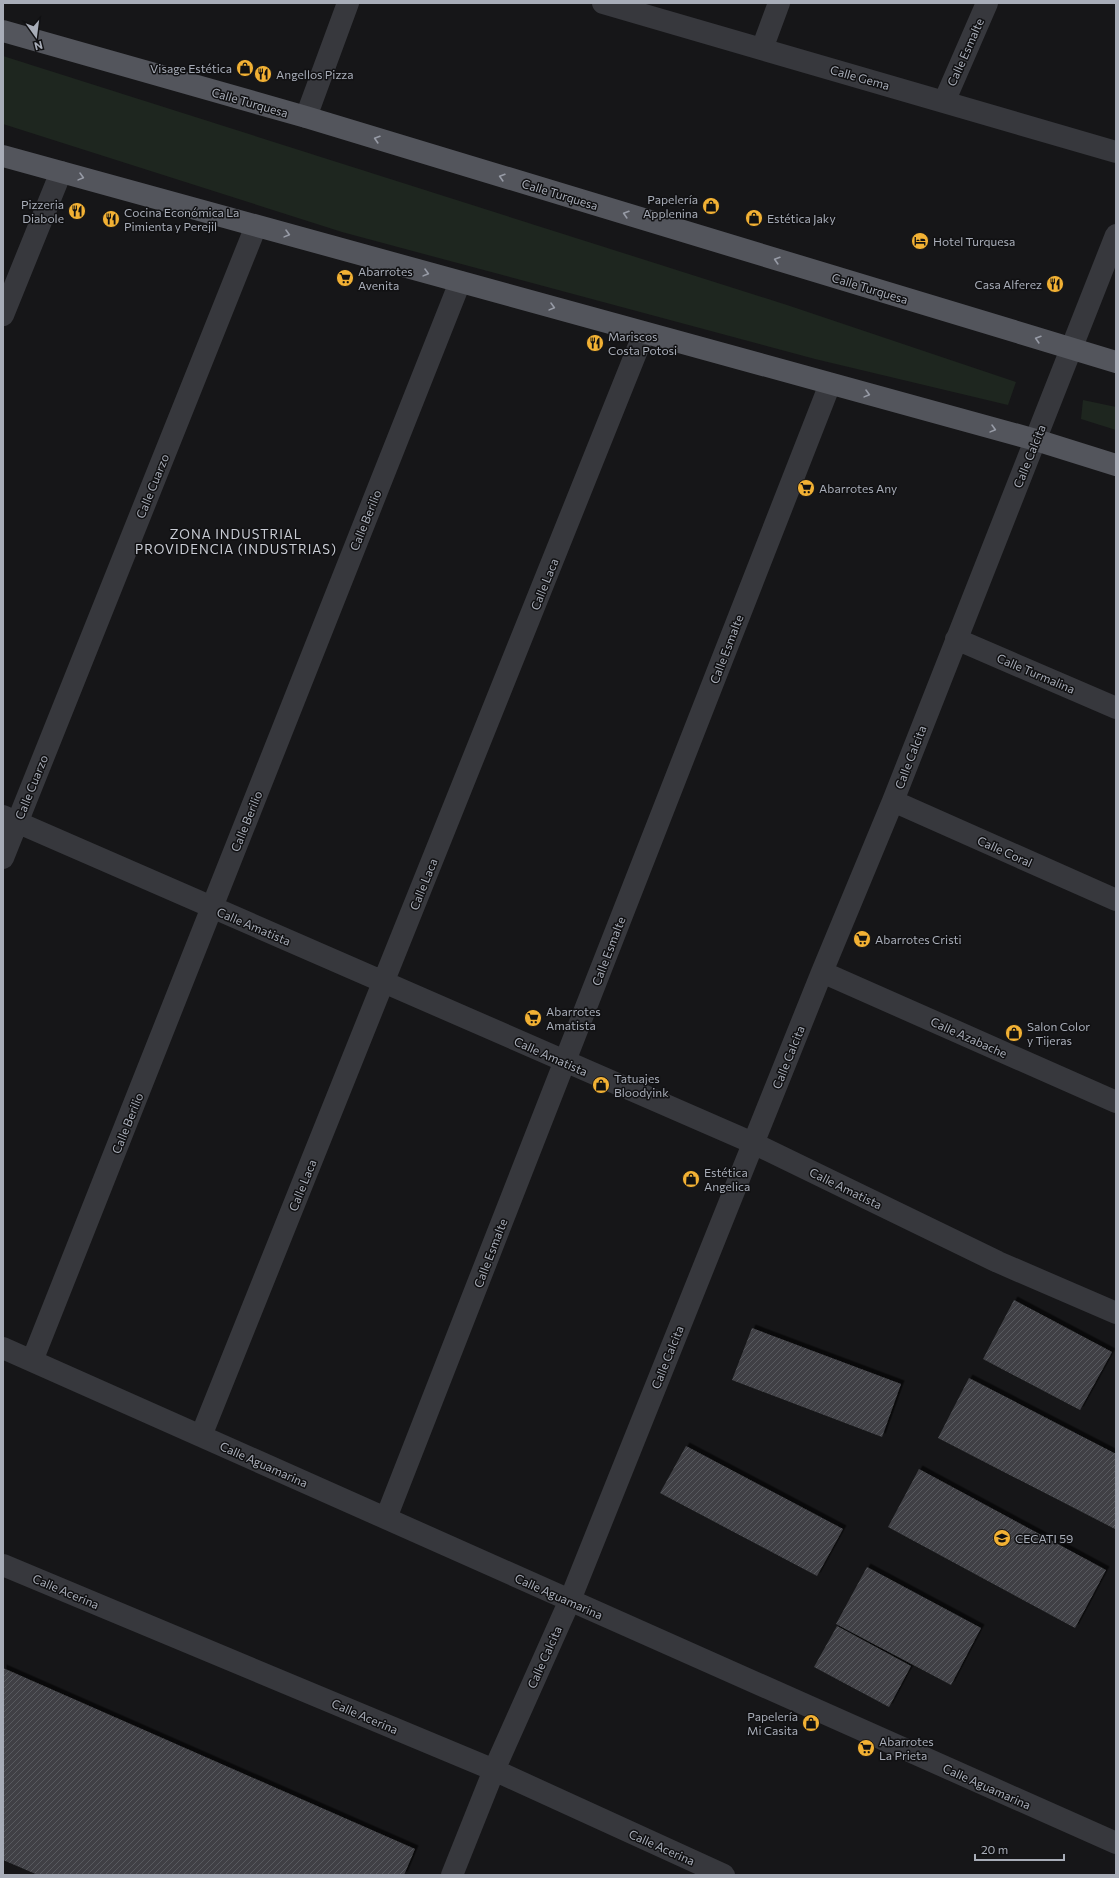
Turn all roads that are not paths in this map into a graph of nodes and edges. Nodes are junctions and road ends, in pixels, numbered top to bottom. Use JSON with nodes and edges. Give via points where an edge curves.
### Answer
{"nodes":[{"id":1,"x":348,"y":3,"type":"edge"},
{"id":2,"x":603,"y":3,"type":"edge"},
{"id":3,"x":779,"y":3,"type":"edge"},
{"id":4,"x":987,"y":3,"type":"edge"},
{"id":5,"x":3,"y":31,"type":"edge"},
{"id":6,"x":762,"y":49,"type":"junction"},
{"id":7,"x":944,"y":102,"type":"junction"},
{"id":8,"x":306,"y":117,"type":"junction"},
{"id":9,"x":1116,"y":152,"type":"edge"},
{"id":10,"x":3,"y":156,"type":"edge"},
{"id":11,"x":61,"y":172,"type":"junction"},
{"id":12,"x":256,"y":226,"type":"junction"},
{"id":13,"x":1116,"y":235,"type":"edge"},
{"id":14,"x":460,"y":282,"type":"junction"},
{"id":15,"x":3,"y":315,"type":"edge"},
{"id":16,"x":644,"y":333,"type":"junction"},
{"id":17,"x":1071,"y":349,"type":"junction"},
{"id":18,"x":1116,"y":362,"type":"edge"},
{"id":19,"x":830,"y":384,"type":"junction"},
{"id":20,"x":1036,"y":440,"type":"junction"},
{"id":21,"x":1116,"y":465,"type":"edge"},
{"id":22,"x":956,"y":639,"type":"junction"},
{"id":23,"x":1116,"y":708,"type":"edge"},
{"id":24,"x":893,"y":801,"type":"junction"},
{"id":25,"x":10,"y":820,"type":"edge"},
{"id":26,"x":3,"y":858,"type":"edge"},
{"id":27,"x":1116,"y":900,"type":"edge"},
{"id":28,"x":212,"y":908,"type":"junction"},
{"id":29,"x":822,"y":972,"type":"junction"},
{"id":30,"x":383,"y":982,"type":"junction"},
{"id":31,"x":565,"y":1062,"type":"junction"},
{"id":32,"x":1116,"y":1102,"type":"edge"},
{"id":33,"x":753,"y":1143,"type":"junction"},
{"id":34,"x":1116,"y":1313,"type":"edge"},
{"id":35,"x":3,"y":1348,"type":"edge"},
{"id":36,"x":32,"y":1361,"type":"junction"},
{"id":37,"x":201,"y":1436,"type":"junction"},
{"id":38,"x":386,"y":1518,"type":"junction"},
{"id":39,"x":3,"y":1565,"type":"edge"},
{"id":40,"x":570,"y":1600,"type":"junction"},
{"id":41,"x":494,"y":1770,"type":"junction"},
{"id":42,"x":1116,"y":1843,"type":"edge"},
{"id":43,"x":452,"y":1875,"type":"edge"},
{"id":44,"x":724,"y":1875,"type":"edge"}],
"edges":[{"from":1,"to":8,"type":"street"},
{"from":2,"to":6,"type":"street","name":"Calle Gema"},
{"from":3,"to":6,"type":"street"},
{"from":4,"to":7,"type":"street","name":"Calle Esmalte"},
{"from":5,"to":8,"type":"main road","name":"Calle Turquesa"},
{"from":6,"to":7,"type":"street","name":"Calle Gema"},
{"from":7,"to":9,"type":"street","name":"Calle Gema"},
{"from":17,"to":8,"type":"main road","name":"Calle Turquesa","one_way":true},
{"from":10,"to":11,"type":"main road"},
{"from":11,"to":12,"type":"main road","one_way":true},
{"from":11,"to":15,"type":"street"},
{"from":12,"to":14,"type":"main road","one_way":true},
{"from":12,"to":25,"type":"street","name":"Calle Cuarzo"},
{"from":13,"to":17,"type":"street","name":"Calle Calcita"},
{"from":14,"to":16,"type":"main road","one_way":true},
{"from":14,"to":28,"type":"street","name":"Calle Berilio"},
{"from":16,"to":19,"type":"main road"},
{"from":16,"to":30,"type":"street","name":"Calle Laca"},
{"from":17,"to":18,"type":"main road","name":"Calle Turquesa"},
{"from":17,"to":20,"type":"street","name":"Calle Calcita"},
{"from":19,"to":20,"type":"main road","one_way":true},
{"from":19,"to":31,"type":"street","name":"Calle Esmalte"},
{"from":20,"to":21,"type":"main road"},
{"from":20,"to":22,"type":"street","name":"Calle Calcita"},
{"from":22,"to":23,"type":"street","name":"Calle Turmalina"},
{"from":22,"to":24,"type":"street","name":"Calle Calcita"},
{"from":24,"to":27,"type":"street","name":"Calle Coral"},
{"from":24,"to":29,"type":"street","name":"Calle Calcita"},
{"from":25,"to":26,"type":"street","name":"Calle Cuarzo"},
{"from":25,"to":28,"type":"street","name":"Calle Amatista"},
{"from":28,"to":30,"type":"street","name":"Calle Amatista"},
{"from":28,"to":36,"type":"street","name":"Calle Berilio"},
{"from":29,"to":32,"type":"street","name":"Calle Azabache"},
{"from":29,"to":33,"type":"street","name":"Calle Calcita"},
{"from":30,"to":31,"type":"street","name":"Calle Amatista"},
{"from":30,"to":37,"type":"street","name":"Calle Laca"},
{"from":31,"to":33,"type":"street","name":"Calle Amatista"},
{"from":31,"to":38,"type":"street","name":"Calle Esmalte"},
{"from":33,"to":34,"type":"street","name":"Calle Amatista","via":[[998,1262]]},
{"from":33,"to":40,"type":"street","name":"Calle Calcita"},
{"from":35,"to":36,"type":"street","name":"Calle Aguamarina"},
{"from":36,"to":37,"type":"street","name":"Calle Aguamarina"},
{"from":37,"to":38,"type":"street","name":"Calle Aguamarina"},
{"from":38,"to":40,"type":"street","name":"Calle Aguamarina"},
{"from":39,"to":41,"type":"street","name":"Calle Acerina"},
{"from":40,"to":41,"type":"street","name":"Calle Calcita"},
{"from":40,"to":42,"type":"street","name":"Calle Aguamarina"},
{"from":41,"to":43,"type":"street","name":"Calle Calcita"},
{"from":41,"to":44,"type":"street","name":"Calle Acerina"}]}
